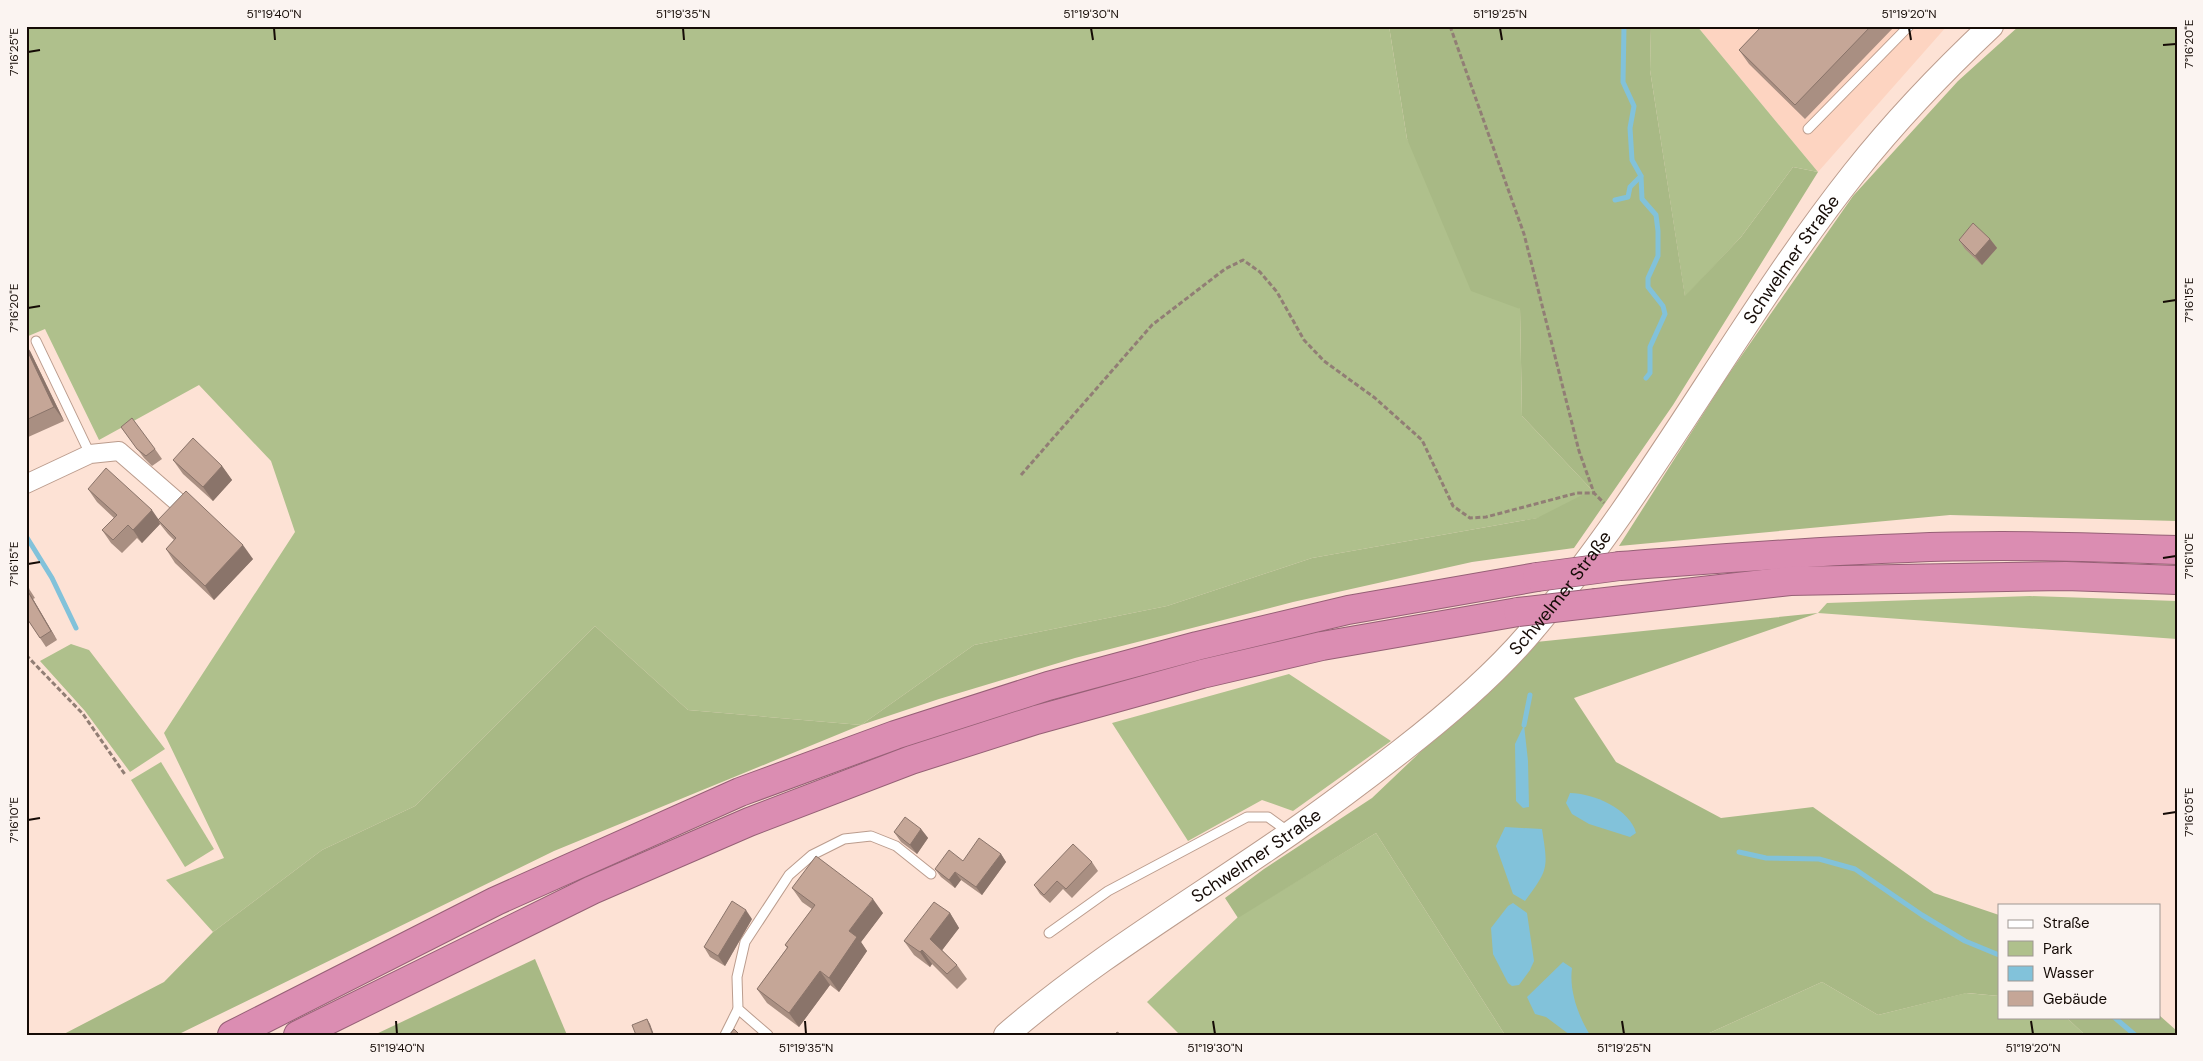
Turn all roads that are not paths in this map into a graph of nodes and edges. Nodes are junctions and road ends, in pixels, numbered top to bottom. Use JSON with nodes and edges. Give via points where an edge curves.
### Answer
{"nodes":[{"id":1,"x":1909,"y":26,"type":"edge"},
{"id":2,"x":1991,"y":26,"type":"edge"},
{"id":3,"x":1808,"y":128,"type":"dead end"},
{"id":4,"x":36,"y":341,"type":"dead end"},
{"id":5,"x":90,"y":454,"type":"junction"},
{"id":6,"x":26,"y":484,"type":"edge"},
{"id":7,"x":180,"y":504,"type":"edge"},
{"id":8,"x":2177,"y":550,"type":"edge"},
{"id":9,"x":2177,"y":580,"type":"edge"},
{"id":10,"x":1290,"y":833,"type":"junction"},
{"id":11,"x":931,"y":874,"type":"dead end"},
{"id":12,"x":1049,"y":934,"type":"dead end"},
{"id":13,"x":738,"y":1009,"type":"junction"},
{"id":14,"x":232,"y":1035,"type":"edge"},
{"id":15,"x":298,"y":1035,"type":"edge"},
{"id":16,"x":725,"y":1035,"type":"edge"},
{"id":17,"x":768,"y":1035,"type":"edge"},
{"id":18,"x":1006,"y":1035,"type":"edge"}],
"edges":[{"from":1,"to":3,"type":"lane"},
{"from":2,"to":10,"type":"main road","name":"Schwelmer Straße","via":[[1938,76],[1852,175],[1781,273],[1602,543],[1526,637],[1434,725]]},
{"from":4,"to":5,"type":"lane"},
{"from":5,"to":6,"type":"street"},
{"from":5,"to":7,"type":"street","via":[[119,451]]},
{"from":8,"to":14,"type":"highway","bridge":true,"via":[[2065,546],[1910,548],[1620,566],[1348,610],[1197,646],[1048,686],[895,735],[740,792],[496,901]]},
{"from":9,"to":15,"type":"highway","bridge":true,"via":[[2066,576],[1790,581],[1518,612],[1322,646],[1202,674],[1036,720],[911,760],[749,822],[592,890]]},
{"from":10,"to":12,"type":"lane","via":[[1268,817],[1247,817],[1108,891]]},
{"from":10,"to":18,"type":"main road","name":"Schwelmer Straße","via":[[1117,949],[1047,1000]]},
{"from":11,"to":13,"type":"lane","via":[[896,846],[872,836],[844,839],[812,855],[789,875],[745,942],[737,977]]},
{"from":13,"to":16,"type":"lane"},
{"from":13,"to":17,"type":"lane"}]}
